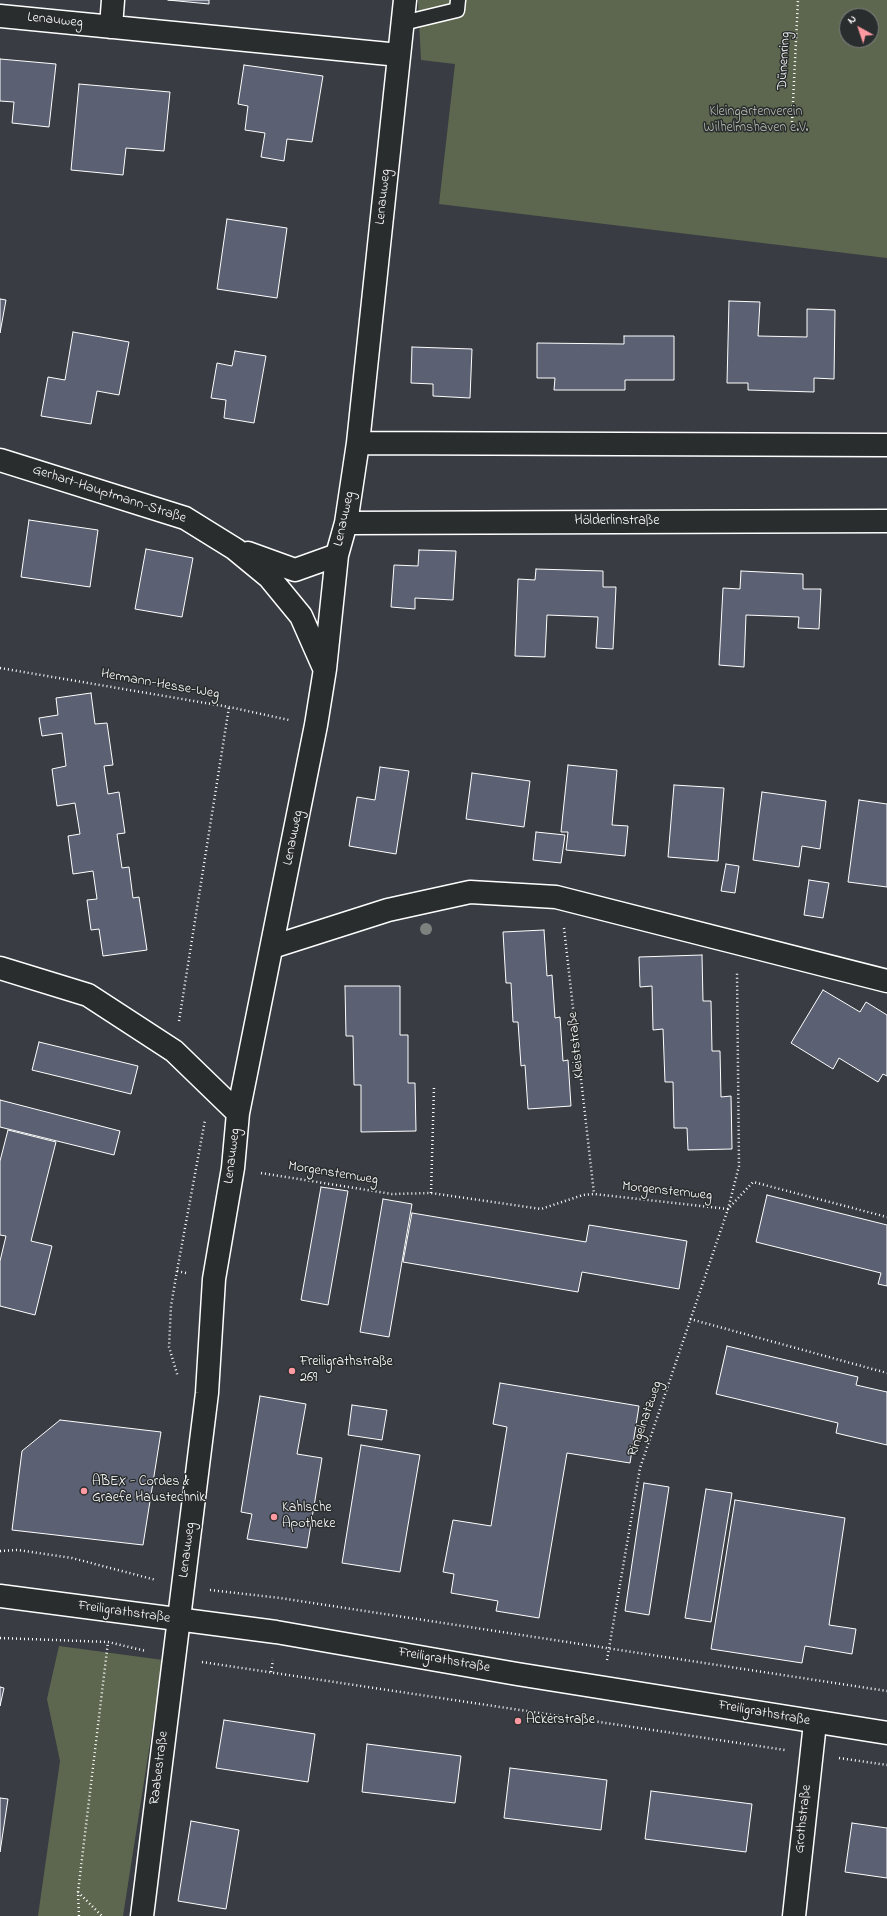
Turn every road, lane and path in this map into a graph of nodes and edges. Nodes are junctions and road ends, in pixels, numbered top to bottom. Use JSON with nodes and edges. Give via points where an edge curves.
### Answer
{"nodes":[{"id":1,"x":114,"y":0,"type":"edge"},
{"id":2,"x":405,"y":0,"type":"edge"},
{"id":3,"x":458,"y":0,"type":"edge"},
{"id":4,"x":798,"y":0,"type":"edge"},
{"id":5,"x":0,"y":16,"type":"edge"},
{"id":6,"x":403,"y":23,"type":"junction"},
{"id":7,"x":111,"y":27,"type":"junction"},
{"id":8,"x":399,"y":55,"type":"junction"},
{"id":9,"x":792,"y":122,"type":"dead end"},
{"id":10,"x":358,"y":443,"type":"junction"},
{"id":11,"x":887,"y":445,"type":"edge"},
{"id":12,"x":0,"y":460,"type":"edge"},
{"id":13,"x":887,"y":521,"type":"edge"},
{"id":14,"x":346,"y":523,"type":"junction"},
{"id":15,"x":235,"y":549,"type":"junction"},
{"id":16,"x":337,"y":555,"type":"junction"},
{"id":17,"x":0,"y":668,"type":"edge"},
{"id":18,"x":325,"y":669,"type":"junction"},
{"id":19,"x":229,"y":707,"type":"junction"},
{"id":20,"x":316,"y":725,"type":"junction"},
{"id":21,"x":556,"y":897,"type":"junction"},
{"id":22,"x":736,"y":941,"type":"junction"},
{"id":23,"x":272,"y":947,"type":"junction"},
{"id":24,"x":0,"y":968,"type":"edge"},
{"id":25,"x":887,"y":981,"type":"edge"},
{"id":26,"x":174,"y":1051,"type":"junction"},
{"id":27,"x":211,"y":1086,"type":"junction"},
{"id":28,"x":434,"y":1087,"type":"dead end"},
{"id":29,"x":238,"y":1113,"type":"junction"},
{"id":30,"x":233,"y":1168,"type":"junction"},
{"id":31,"x":431,"y":1193,"type":"junction"},
{"id":32,"x":594,"y":1194,"type":"junction"},
{"id":33,"x":728,"y":1209,"type":"junction"},
{"id":34,"x":887,"y":1217,"type":"edge"},
{"id":35,"x":177,"y":1271,"type":"junction"},
{"id":36,"x":214,"y":1280,"type":"junction"},
{"id":37,"x":690,"y":1319,"type":"junction"},
{"id":38,"x":887,"y":1373,"type":"edge"},
{"id":39,"x":207,"y":1393,"type":"junction"},
{"id":40,"x":0,"y":1551,"type":"edge"},
{"id":41,"x":183,"y":1588,"type":"junction"},
{"id":42,"x":0,"y":1596,"type":"edge"},
{"id":43,"x":179,"y":1620,"type":"junction"},
{"id":44,"x":0,"y":1638,"type":"edge"},
{"id":45,"x":108,"y":1642,"type":"junction"},
{"id":46,"x":608,"y":1649,"type":"junction"},
{"id":47,"x":174,"y":1658,"type":"junction"},
{"id":48,"x":604,"y":1687,"type":"junction"},
{"id":49,"x":887,"y":1691,"type":"edge"},
{"id":50,"x":815,"y":1723,"type":"junction"},
{"id":51,"x":887,"y":1733,"type":"edge"},
{"id":52,"x":811,"y":1754,"type":"junction"},
{"id":53,"x":887,"y":1765,"type":"edge"},
{"id":54,"x":78,"y":1892,"type":"junction"},
{"id":55,"x":79,"y":1916,"type":"edge"},
{"id":56,"x":102,"y":1916,"type":"edge"},
{"id":57,"x":142,"y":1916,"type":"edge"},
{"id":58,"x":794,"y":1916,"type":"edge"}],
"edges":[{"from":1,"to":7,"type":"street"},
{"from":2,"to":6,"type":"street","name":"Lenauweg"},
{"from":3,"to":6,"type":"lane","via":[[457,10]]},
{"from":4,"to":9,"type":"path","name":"Dünenring"},
{"from":5,"to":7,"type":"street","name":"Lenauweg"},
{"from":6,"to":8,"type":"street","name":"Lenauweg"},
{"from":7,"to":8,"type":"street","name":"Lenauweg"},
{"from":8,"to":10,"type":"street","name":"Lenauweg"},
{"from":10,"to":11,"type":"street"},
{"from":10,"to":14,"type":"street","name":"Lenauweg"},
{"from":12,"to":15,"type":"street","name":"Gerhart-Hauptmann-Straße","via":[[185,518]]},
{"from":13,"to":14,"type":"street","name":"Hölderlinstraße"},
{"from":14,"to":16,"type":"street","name":"Lenauweg"},
{"from":15,"to":16,"type":"street","name":"Gerhart-Hauptmann-Straße","via":[[296,570]]},
{"from":15,"to":18,"type":"street","name":"Gerhart-Hauptmann-Straße","via":[[269,577],[301,616]]},
{"from":16,"to":18,"type":"street","name":"Lenauweg"},
{"from":17,"to":19,"type":"path","name":"Hermann-Hesse-Weg"},
{"from":18,"to":20,"type":"street","name":"Lenauweg"},
{"from":19,"to":20,"type":"path","name":"Hermann-Hesse-Weg"},
{"from":19,"to":26,"type":"path"},
{"from":20,"to":23,"type":"street","name":"Lenauweg"},
{"from":21,"to":22,"type":"street"},
{"from":21,"to":23,"type":"street","via":[[470,892],[388,910]]},
{"from":21,"to":32,"type":"path","name":"Kleiststraße","via":[[565,929]]},
{"from":22,"to":25,"type":"street"},
{"from":22,"to":33,"type":"path","name":"Ringelnatzweg","via":[[739,1166]]},
{"from":23,"to":29,"type":"street","name":"Lenauweg"},
{"from":24,"to":26,"type":"street","via":[[88,995]]},
{"from":26,"to":27,"type":"street"},
{"from":27,"to":29,"type":"street"},
{"from":27,"to":35,"type":"path"},
{"from":28,"to":31,"type":"path"},
{"from":29,"to":30,"type":"street","name":"Lenauweg"},
{"from":30,"to":31,"type":"path","name":"Morgensternweg","via":[[392,1194]]},
{"from":30,"to":36,"type":"street","name":"Lenauweg"},
{"from":31,"to":32,"type":"path","name":"Morgensternweg","via":[[541,1209],[583,1195]]},
{"from":32,"to":33,"type":"path","name":"Morgensternweg"},
{"from":33,"to":34,"type":"path","name":"Morgensternweg","via":[[753,1182]]},
{"from":33,"to":37,"type":"path","name":"Ringelnatzweg"},
{"from":35,"to":36,"type":"path"},
{"from":35,"to":39,"type":"path","via":[[170,1306],[170,1347],[181,1388]]},
{"from":36,"to":39,"type":"street","name":"Lenauweg"},
{"from":37,"to":38,"type":"path"},
{"from":37,"to":46,"type":"path","name":"Ringelnatzweg","via":[[640,1468]]},
{"from":39,"to":41,"type":"street","name":"Lenauweg"},
{"from":40,"to":41,"type":"path","via":[[18,1550],[72,1558]]},
{"from":41,"to":43,"type":"street","name":"Lenauweg"},
{"from":41,"to":46,"type":"path","via":[[280,1598]]},
{"from":42,"to":43,"type":"street","name":"Freiligrathstraße"},
{"from":43,"to":47,"type":"street","name":"Raabestraße"},
{"from":43,"to":48,"type":"street","name":"Freiligrathstraße","via":[[276,1632]]},
{"from":44,"to":45,"type":"path"},
{"from":45,"to":47,"type":"path"},
{"from":45,"to":54,"type":"path"},
{"from":46,"to":48,"type":"path","name":"Ringelnatzweg"},
{"from":46,"to":49,"type":"path"},
{"from":47,"to":52,"type":"path"},
{"from":47,"to":57,"type":"street","name":"Raabestraße"},
{"from":48,"to":50,"type":"street","name":"Freiligrathstraße"},
{"from":50,"to":51,"type":"street","name":"Freiligrathstraße"},
{"from":50,"to":52,"type":"street","name":"Grothstraße"},
{"from":52,"to":53,"type":"path"},
{"from":52,"to":58,"type":"street","name":"Grothstraße"},
{"from":54,"to":55,"type":"path"},
{"from":54,"to":56,"type":"path"}]}
